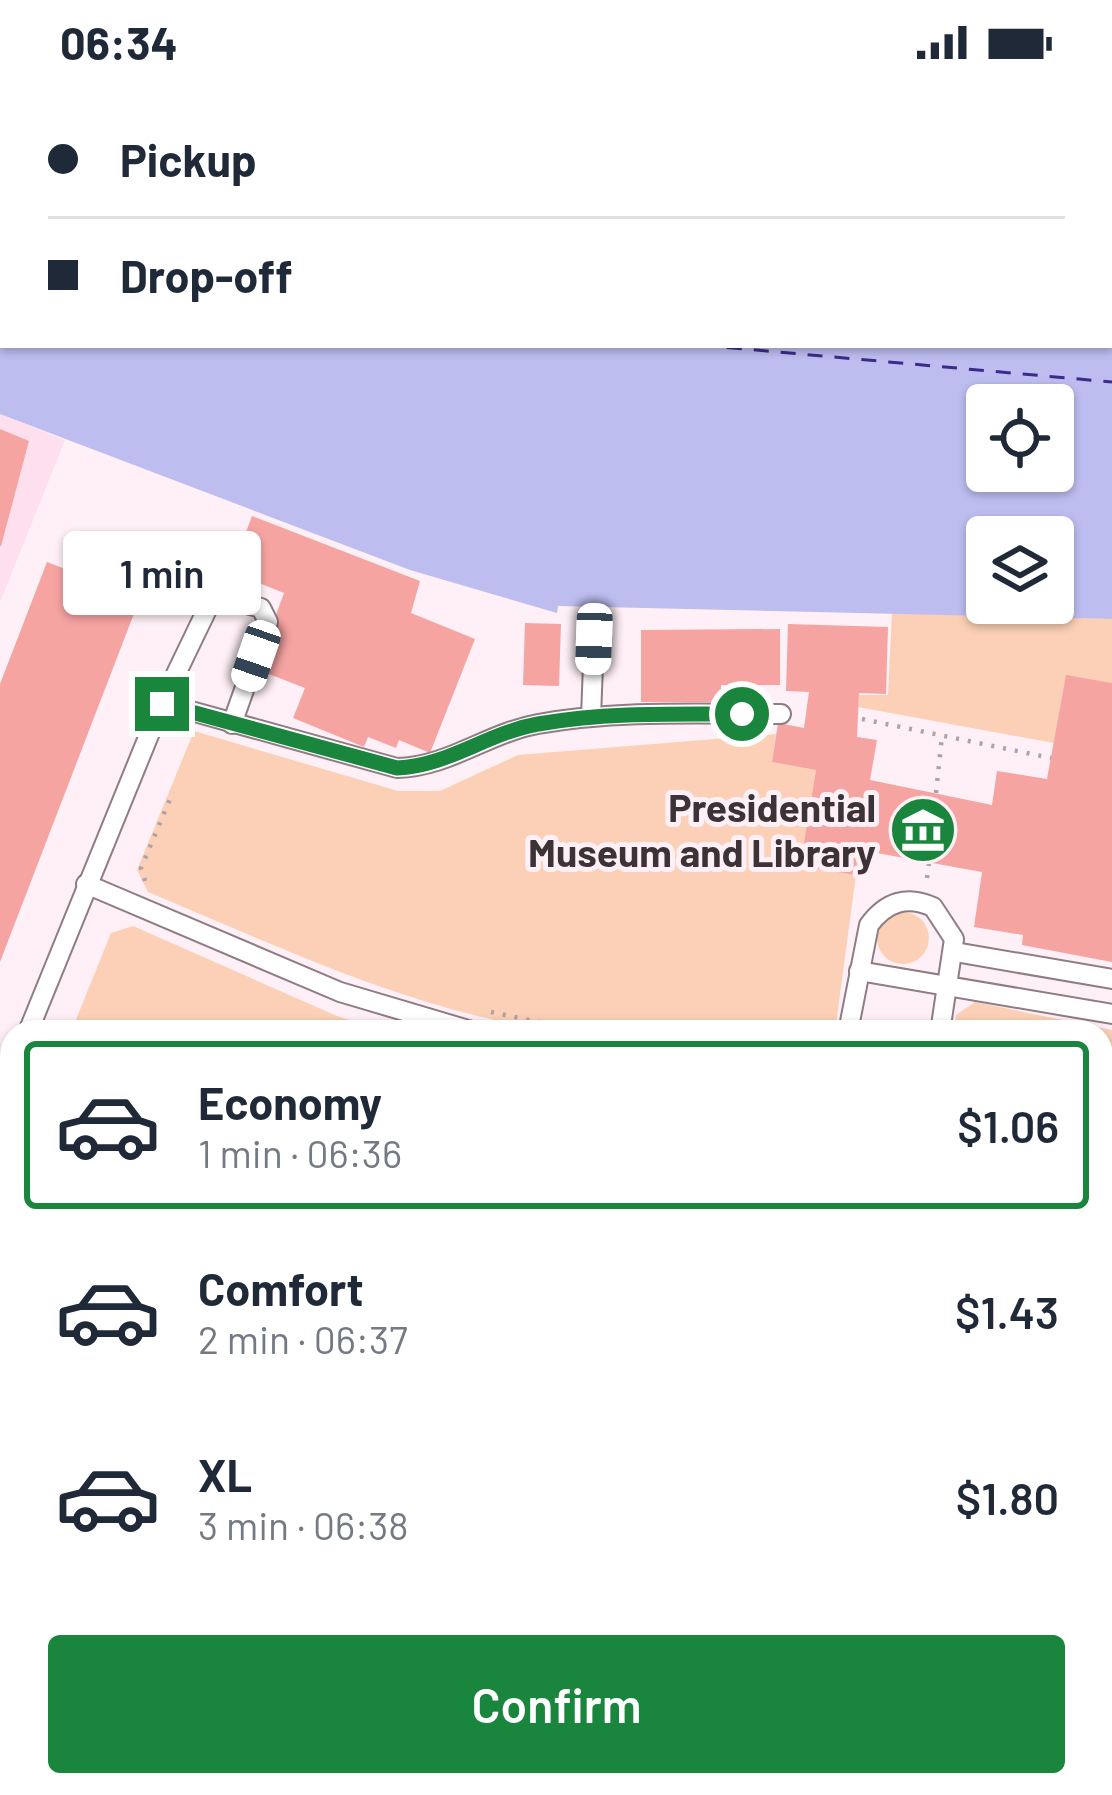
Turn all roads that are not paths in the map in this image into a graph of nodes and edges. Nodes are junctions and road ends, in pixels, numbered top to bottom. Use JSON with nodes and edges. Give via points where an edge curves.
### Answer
{"nodes":[{"id":1,"x":594,"y":639,"type":"dead end"},
{"id":2,"x":162,"y":704,"type":"junction"},
{"id":3,"x":781,"y":714,"type":"dead end"},
{"id":4,"x":591,"y":718,"type":"junction"},
{"id":5,"x":232,"y":724,"type":"junction"},
{"id":6,"x":86,"y":884,"type":"junction"},
{"id":7,"x":955,"y":952,"type":"junction"},
{"id":8,"x":859,"y":971,"type":"junction"},
{"id":9,"x":1112,"y":980,"type":"edge"},
{"id":10,"x":949,"y":986,"type":"junction"},
{"id":11,"x":1112,"y":1015,"type":"edge"},
{"id":12,"x":33,"y":1020,"type":"edge"},
{"id":13,"x":434,"y":1020,"type":"edge"},
{"id":14,"x":850,"y":1020,"type":"edge"},
{"id":15,"x":942,"y":1020,"type":"edge"}],
"edges":[{"from":1,"to":4,"type":"lane"},
{"from":2,"to":5,"type":"lane"},
{"from":2,"to":5,"type":"lane","via":[[208,600],[222,596],[261,608],[268,622]]},
{"from":2,"to":6,"type":"lane"},
{"from":3,"to":4,"type":"lane"},
{"from":4,"to":5,"type":"lane","via":[[491,737],[430,767],[397,768]]},
{"from":6,"to":12,"type":"lane"},
{"from":6,"to":13,"type":"lane","via":[[340,992]]},
{"from":7,"to":8,"type":"lane","via":[[944,916],[906,900],[868,925]]},
{"from":7,"to":9,"type":"lane"},
{"from":7,"to":10,"type":"lane"},
{"from":8,"to":10,"type":"lane"},
{"from":8,"to":14,"type":"lane"},
{"from":10,"to":11,"type":"lane"},
{"from":10,"to":15,"type":"lane"}]}
